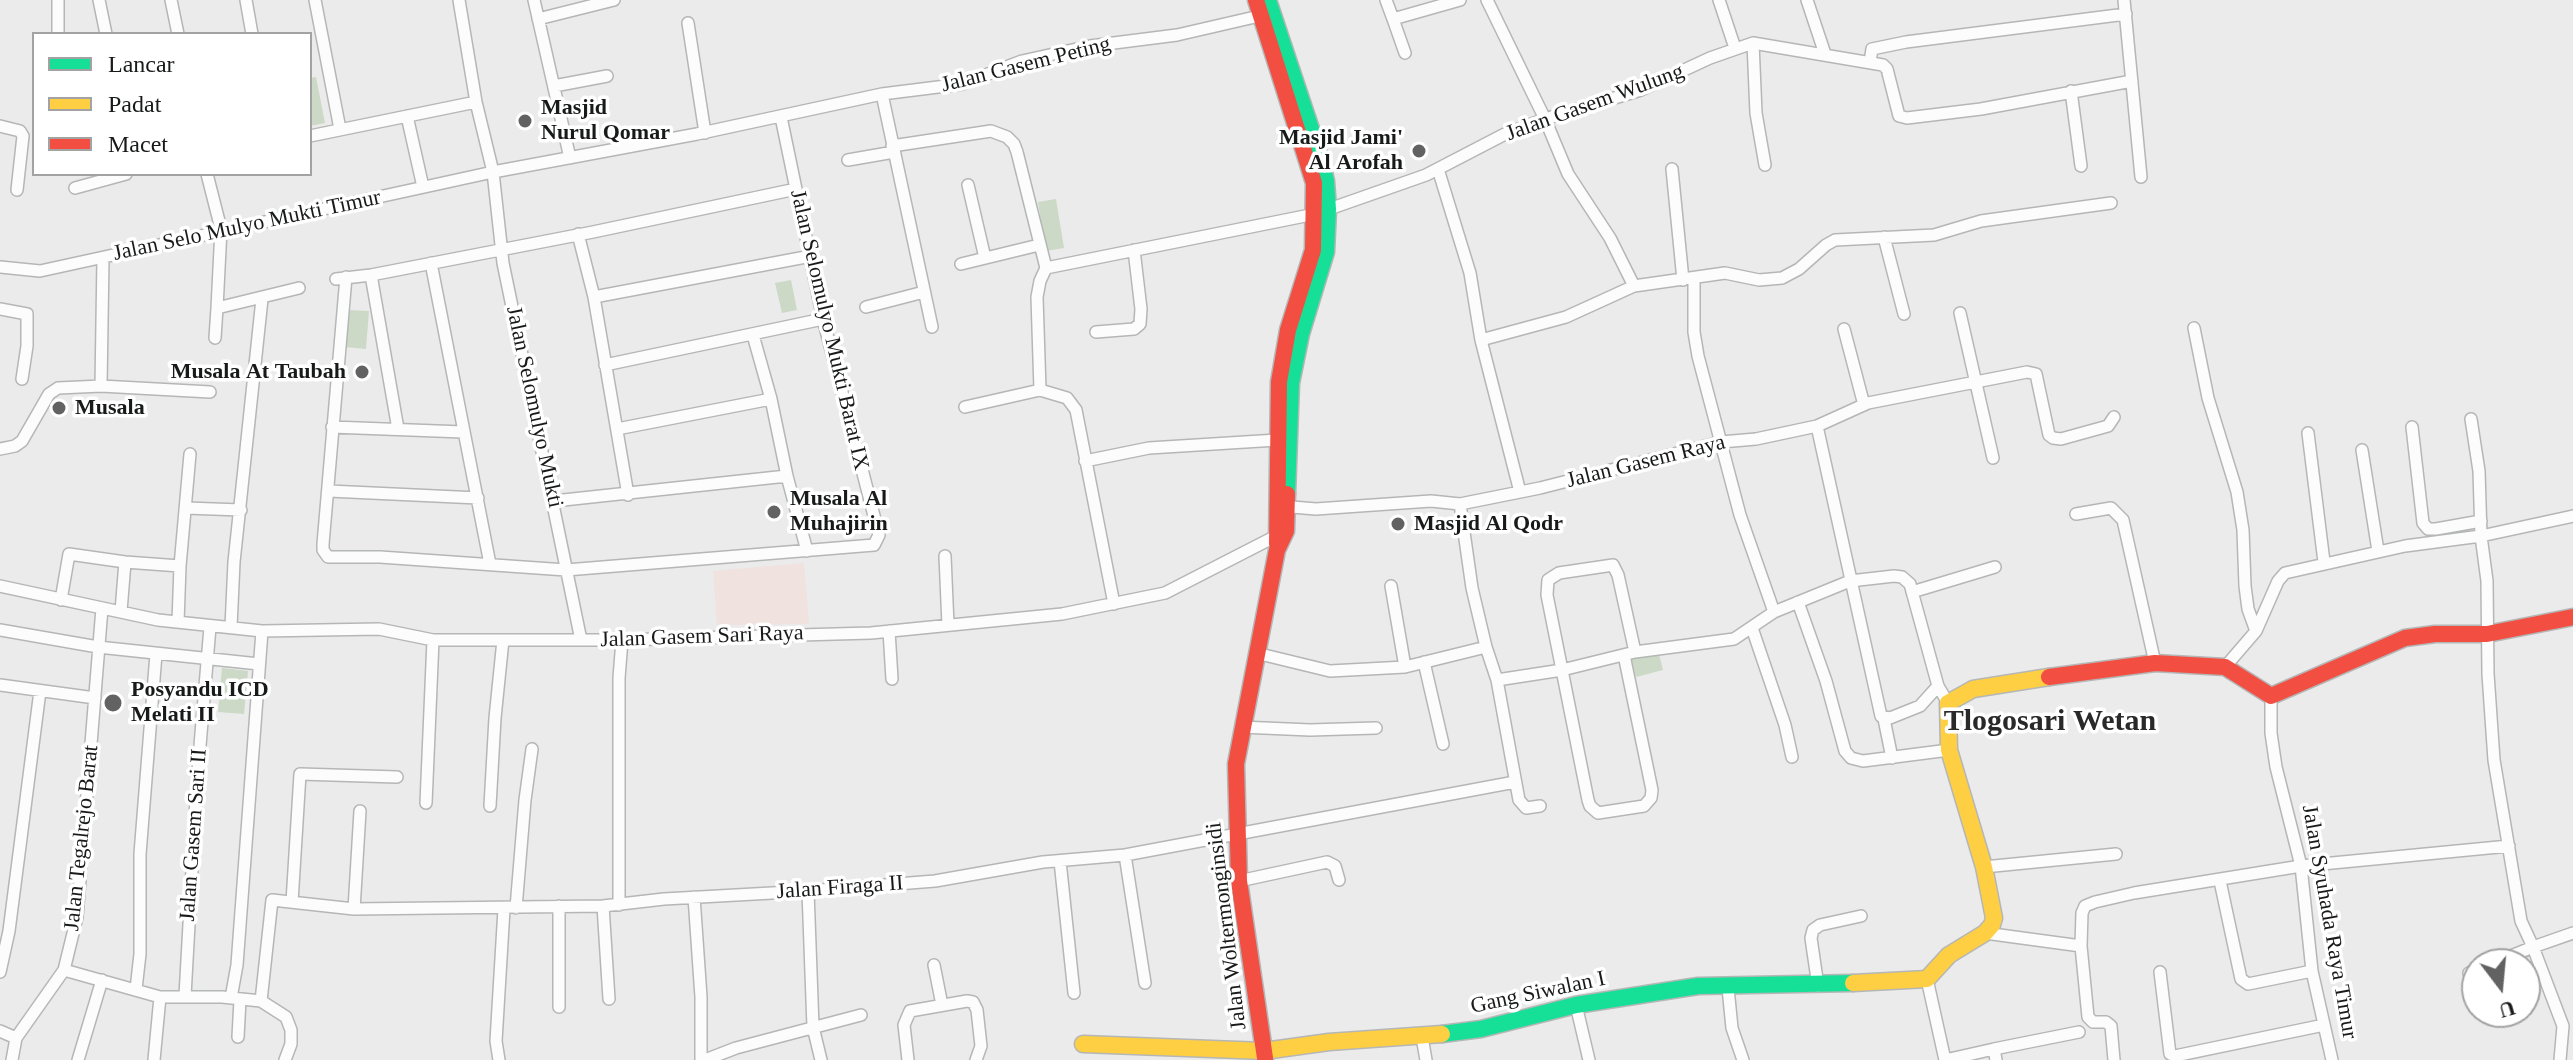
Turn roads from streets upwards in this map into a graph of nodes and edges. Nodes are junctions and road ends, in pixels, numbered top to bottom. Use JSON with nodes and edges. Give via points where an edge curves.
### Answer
{"nodes":[{"id":1,"x":58,"y":0,"type":"edge"},
{"id":2,"x":99,"y":0,"type":"edge"},
{"id":3,"x":171,"y":0,"type":"edge"},
{"id":4,"x":246,"y":0,"type":"edge"},
{"id":5,"x":315,"y":0,"type":"edge"},
{"id":6,"x":459,"y":0,"type":"edge"},
{"id":7,"x":534,"y":0,"type":"edge"},
{"id":8,"x":611,"y":0,"type":"edge"},
{"id":9,"x":1386,"y":0,"type":"edge"},
{"id":10,"x":1460,"y":0,"type":"edge"},
{"id":11,"x":1487,"y":0,"type":"edge"},
{"id":12,"x":1719,"y":0,"type":"edge"},
{"id":13,"x":1807,"y":0,"type":"edge"},
{"id":14,"x":2124,"y":0,"type":"edge"},
{"id":15,"x":1264,"y":7,"type":"edge"},
{"id":16,"x":2126,"y":14,"type":"junction"},
{"id":17,"x":538,"y":19,"type":"junction"},
{"id":18,"x":1393,"y":19,"type":"junction"},
{"id":19,"x":688,"y":23,"type":"dead end"},
{"id":20,"x":58,"y":32,"type":"edge"},
{"id":21,"x":106,"y":32,"type":"edge"},
{"id":22,"x":178,"y":32,"type":"edge"},
{"id":23,"x":252,"y":32,"type":"edge"},
{"id":24,"x":1753,"y":43,"type":"junction"},
{"id":25,"x":1735,"y":48,"type":"junction"},
{"id":26,"x":1405,"y":53,"type":"dead end"},
{"id":27,"x":1825,"y":54,"type":"junction"},
{"id":28,"x":1870,"y":62,"type":"junction"},
{"id":29,"x":607,"y":76,"type":"dead end"},
{"id":30,"x":2132,"y":81,"type":"junction"},
{"id":31,"x":554,"y":86,"type":"junction"},
{"id":32,"x":2071,"y":91,"type":"junction"},
{"id":33,"x":882,"y":94,"type":"junction"},
{"id":34,"x":476,"y":102,"type":"junction"},
{"id":35,"x":407,"y":116,"type":"junction"},
{"id":36,"x":781,"y":117,"type":"junction"},
{"id":37,"x":1545,"y":119,"type":"junction"},
{"id":38,"x":0,"y":126,"type":"edge"},
{"id":39,"x":340,"y":129,"type":"junction"},
{"id":40,"x":705,"y":133,"type":"junction"},
{"id":41,"x":312,"y":136,"type":"edge"},
{"id":42,"x":893,"y":149,"type":"junction"},
{"id":43,"x":570,"y":158,"type":"junction"},
{"id":44,"x":848,"y":160,"type":"dead end"},
{"id":45,"x":1765,"y":165,"type":"dead end"},
{"id":46,"x":2081,"y":166,"type":"dead end"},
{"id":47,"x":1438,"y":169,"type":"junction"},
{"id":48,"x":1672,"y":169,"type":"dead end"},
{"id":49,"x":493,"y":172,"type":"junction"},
{"id":50,"x":119,"y":176,"type":"edge"},
{"id":51,"x":208,"y":176,"type":"edge"},
{"id":52,"x":2141,"y":177,"type":"dead end"},
{"id":53,"x":968,"y":185,"type":"dead end"},
{"id":54,"x":423,"y":187,"type":"junction"},
{"id":55,"x":75,"y":188,"type":"dead end"},
{"id":56,"x":796,"y":189,"type":"junction"},
{"id":57,"x":17,"y":190,"type":"dead end"},
{"id":58,"x":2111,"y":203,"type":"dead end"},
{"id":59,"x":1322,"y":212,"type":"junction"},
{"id":60,"x":221,"y":229,"type":"junction"},
{"id":61,"x":578,"y":234,"type":"junction"},
{"id":62,"x":1884,"y":237,"type":"junction"},
{"id":63,"x":1039,"y":245,"type":"junction"},
{"id":64,"x":501,"y":249,"type":"junction"},
{"id":65,"x":1134,"y":250,"type":"junction"},
{"id":66,"x":811,"y":256,"type":"junction"},
{"id":67,"x":103,"y":258,"type":"junction"},
{"id":68,"x":985,"y":258,"type":"junction"},
{"id":69,"x":431,"y":263,"type":"junction"},
{"id":70,"x":961,"y":264,"type":"dead end"},
{"id":71,"x":0,"y":267,"type":"edge"},
{"id":72,"x":1046,"y":268,"type":"junction"},
{"id":73,"x":371,"y":275,"type":"junction"},
{"id":74,"x":1688,"y":279,"type":"junction"},
{"id":75,"x":1634,"y":286,"type":"junction"},
{"id":76,"x":299,"y":288,"type":"dead end"},
{"id":77,"x":924,"y":292,"type":"junction"},
{"id":78,"x":594,"y":297,"type":"junction"},
{"id":79,"x":262,"y":299,"type":"junction"},
{"id":80,"x":866,"y":307,"type":"dead end"},
{"id":81,"x":217,"y":308,"type":"junction"},
{"id":82,"x":0,"y":309,"type":"edge"},
{"id":83,"x":1960,"y":313,"type":"dead end"},
{"id":84,"x":1904,"y":314,"type":"dead end"},
{"id":85,"x":823,"y":319,"type":"junction"},
{"id":86,"x":932,"y":327,"type":"dead end"},
{"id":87,"x":2194,"y":328,"type":"dead end"},
{"id":88,"x":1844,"y":329,"type":"dead end"},
{"id":89,"x":1096,"y":332,"type":"dead end"},
{"id":90,"x":753,"y":335,"type":"junction"},
{"id":91,"x":215,"y":338,"type":"dead end"},
{"id":92,"x":1481,"y":340,"type":"junction"},
{"id":93,"x":605,"y":365,"type":"junction"},
{"id":94,"x":22,"y":379,"type":"dead end"},
{"id":95,"x":1976,"y":384,"type":"junction"},
{"id":96,"x":101,"y":386,"type":"junction"},
{"id":97,"x":1040,"y":390,"type":"junction"},
{"id":98,"x":210,"y":392,"type":"dead end"},
{"id":99,"x":771,"y":399,"type":"junction"},
{"id":100,"x":1864,"y":405,"type":"junction"},
{"id":101,"x":965,"y":407,"type":"dead end"},
{"id":102,"x":2114,"y":417,"type":"dead end"},
{"id":103,"x":2471,"y":419,"type":"dead end"},
{"id":104,"x":1817,"y":426,"type":"junction"},
{"id":105,"x":332,"y":427,"type":"junction"},
{"id":106,"x":2412,"y":427,"type":"dead end"},
{"id":107,"x":398,"y":429,"type":"junction"},
{"id":108,"x":617,"y":429,"type":"junction"},
{"id":109,"x":463,"y":432,"type":"junction"},
{"id":110,"x":2308,"y":433,"type":"dead end"},
{"id":111,"x":1277,"y":440,"type":"junction"},
{"id":112,"x":1721,"y":442,"type":"junction"},
{"id":113,"x":0,"y":449,"type":"edge"},
{"id":114,"x":2362,"y":450,"type":"dead end"},
{"id":115,"x":190,"y":454,"type":"dead end"},
{"id":116,"x":1993,"y":458,"type":"dead end"},
{"id":117,"x":1085,"y":461,"type":"junction"},
{"id":118,"x":787,"y":476,"type":"junction"},
{"id":119,"x":329,"y":491,"type":"junction"},
{"id":120,"x":1520,"y":492,"type":"junction"},
{"id":121,"x":628,"y":495,"type":"junction"},
{"id":122,"x":478,"y":498,"type":"junction"},
{"id":123,"x":554,"y":501,"type":"junction"},
{"id":124,"x":1460,"y":504,"type":"junction"},
{"id":125,"x":1282,"y":506,"type":"junction"},
{"id":126,"x":186,"y":508,"type":"junction"},
{"id":127,"x":241,"y":510,"type":"junction"},
{"id":128,"x":2076,"y":514,"type":"dead end"},
{"id":129,"x":2573,"y":516,"type":"edge"},
{"id":130,"x":2481,"y":529,"type":"junction"},
{"id":131,"x":1280,"y":539,"type":"junction"},
{"id":132,"x":807,"y":551,"type":"junction"},
{"id":133,"x":2378,"y":551,"type":"junction"},
{"id":134,"x":945,"y":556,"type":"dead end"},
{"id":135,"x":2323,"y":558,"type":"junction"},
{"id":136,"x":125,"y":562,"type":"junction"},
{"id":137,"x":490,"y":564,"type":"junction"},
{"id":138,"x":180,"y":566,"type":"junction"},
{"id":139,"x":1995,"y":567,"type":"dead end"},
{"id":140,"x":566,"y":570,"type":"junction"},
{"id":141,"x":1850,"y":581,"type":"junction"},
{"id":142,"x":0,"y":586,"type":"edge"},
{"id":143,"x":1391,"y":586,"type":"dead end"},
{"id":144,"x":1912,"y":592,"type":"junction"},
{"id":145,"x":61,"y":600,"type":"junction"},
{"id":146,"x":1798,"y":602,"type":"junction"},
{"id":147,"x":1114,"y":604,"type":"junction"},
{"id":148,"x":102,"y":608,"type":"junction"},
{"id":149,"x":121,"y":611,"type":"junction"},
{"id":150,"x":1774,"y":612,"type":"junction"},
{"id":151,"x":2573,"y":617,"type":"edge"},
{"id":152,"x":178,"y":622,"type":"junction"},
{"id":153,"x":948,"y":625,"type":"junction"},
{"id":154,"x":2254,"y":626,"type":"junction"},
{"id":155,"x":210,"y":627,"type":"junction"},
{"id":156,"x":231,"y":627,"type":"junction"},
{"id":157,"x":1752,"y":628,"type":"junction"},
{"id":158,"x":0,"y":630,"type":"edge"},
{"id":159,"x":262,"y":631,"type":"junction"},
{"id":160,"x":2487,"y":634,"type":"junction"},
{"id":161,"x":889,"y":638,"type":"junction"},
{"id":162,"x":433,"y":640,"type":"junction"},
{"id":163,"x":503,"y":640,"type":"junction"},
{"id":164,"x":581,"y":640,"type":"junction"},
{"id":165,"x":622,"y":640,"type":"junction"},
{"id":166,"x":98,"y":647,"type":"junction"},
{"id":167,"x":1486,"y":647,"type":"junction"},
{"id":168,"x":1256,"y":653,"type":"junction"},
{"id":169,"x":156,"y":654,"type":"junction"},
{"id":170,"x":1629,"y":654,"type":"junction"},
{"id":171,"x":208,"y":657,"type":"junction"},
{"id":172,"x":1424,"y":662,"type":"junction"},
{"id":173,"x":2155,"y":663,"type":"junction"},
{"id":174,"x":259,"y":664,"type":"junction"},
{"id":175,"x":1405,"y":667,"type":"junction"},
{"id":176,"x":2225,"y":667,"type":"junction"},
{"id":177,"x":1562,"y":670,"type":"junction"},
{"id":178,"x":892,"y":679,"type":"dead end"},
{"id":179,"x":1497,"y":680,"type":"junction"},
{"id":180,"x":0,"y":685,"type":"edge"},
{"id":181,"x":40,"y":691,"type":"junction"},
{"id":182,"x":1943,"y":695,"type":"junction"},
{"id":183,"x":2271,"y":696,"type":"junction"},
{"id":184,"x":95,"y":698,"type":"junction"},
{"id":185,"x":1884,"y":719,"type":"junction"},
{"id":186,"x":1241,"y":727,"type":"junction"},
{"id":187,"x":1376,"y":728,"type":"dead end"},
{"id":188,"x":1443,"y":744,"type":"dead end"},
{"id":189,"x":532,"y":749,"type":"dead end"},
{"id":190,"x":1949,"y":750,"type":"junction"},
{"id":191,"x":1792,"y":757,"type":"dead end"},
{"id":192,"x":1892,"y":758,"type":"junction"},
{"id":193,"x":397,"y":777,"type":"dead end"},
{"id":194,"x":1515,"y":782,"type":"junction"},
{"id":195,"x":426,"y":803,"type":"dead end"},
{"id":196,"x":490,"y":806,"type":"dead end"},
{"id":197,"x":1540,"y":806,"type":"dead end"},
{"id":198,"x":360,"y":811,"type":"dead end"},
{"id":199,"x":1236,"y":834,"type":"junction"},
{"id":200,"x":2509,"y":846,"type":"junction"},
{"id":201,"x":2116,"y":854,"type":"dead end"},
{"id":202,"x":1125,"y":855,"type":"junction"},
{"id":203,"x":1060,"y":861,"type":"junction"},
{"id":204,"x":2301,"y":866,"type":"junction"},
{"id":205,"x":1984,"y":867,"type":"junction"},
{"id":206,"x":1339,"y":880,"type":"dead end"},
{"id":207,"x":1239,"y":881,"type":"junction"},
{"id":208,"x":2220,"y":881,"type":"junction"},
{"id":209,"x":808,"y":891,"type":"junction"},
{"id":210,"x":694,"y":897,"type":"junction"},
{"id":211,"x":292,"y":902,"type":"junction"},
{"id":212,"x":619,"y":905,"type":"junction"},
{"id":213,"x":559,"y":906,"type":"junction"},
{"id":214,"x":603,"y":906,"type":"junction"},
{"id":215,"x":510,"y":908,"type":"junction"},
{"id":216,"x":354,"y":909,"type":"junction"},
{"id":217,"x":1861,"y":916,"type":"dead end"},
{"id":218,"x":1985,"y":933,"type":"junction"},
{"id":219,"x":2573,"y":933,"type":"edge"},
{"id":220,"x":2081,"y":946,"type":"junction"},
{"id":221,"x":2533,"y":947,"type":"junction"},
{"id":222,"x":934,"y":965,"type":"dead end"},
{"id":223,"x":64,"y":970,"type":"junction"},
{"id":224,"x":2312,"y":971,"type":"junction"},
{"id":225,"x":0,"y":972,"type":"edge"},
{"id":226,"x":2160,"y":972,"type":"dead end"},
{"id":227,"x":1927,"y":979,"type":"junction"},
{"id":228,"x":102,"y":980,"type":"junction"},
{"id":229,"x":1145,"y":983,"type":"dead end"},
{"id":230,"x":1818,"y":986,"type":"junction"},
{"id":231,"x":1728,"y":988,"type":"junction"},
{"id":232,"x":136,"y":989,"type":"junction"},
{"id":233,"x":1074,"y":993,"type":"dead end"},
{"id":234,"x":185,"y":996,"type":"junction"},
{"id":235,"x":160,"y":997,"type":"junction"},
{"id":236,"x":236,"y":999,"type":"junction"},
{"id":237,"x":609,"y":999,"type":"dead end"},
{"id":238,"x":261,"y":1001,"type":"junction"},
{"id":239,"x":942,"y":1005,"type":"junction"},
{"id":240,"x":1576,"y":1005,"type":"junction"},
{"id":241,"x":559,"y":1007,"type":"dead end"},
{"id":242,"x":861,"y":1015,"type":"dead end"},
{"id":243,"x":2324,"y":1025,"type":"junction"},
{"id":244,"x":2568,"y":1025,"type":"edge"},
{"id":245,"x":813,"y":1027,"type":"junction"},
{"id":246,"x":0,"y":1031,"type":"edge"},
{"id":247,"x":2079,"y":1032,"type":"dead end"},
{"id":248,"x":238,"y":1037,"type":"dead end"},
{"id":249,"x":1422,"y":1037,"type":"junction"},
{"id":250,"x":16,"y":1038,"type":"junction"},
{"id":251,"x":1083,"y":1044,"type":"dead end"},
{"id":252,"x":1264,"y":1055,"type":"edge"},
{"id":253,"x":1995,"y":1055,"type":"edge"},
{"id":254,"x":12,"y":1060,"type":"edge"},
{"id":255,"x":78,"y":1060,"type":"edge"},
{"id":256,"x":154,"y":1060,"type":"edge"},
{"id":257,"x":285,"y":1060,"type":"edge"},
{"id":258,"x":499,"y":1060,"type":"edge"},
{"id":259,"x":703,"y":1060,"type":"edge"},
{"id":260,"x":821,"y":1060,"type":"edge"},
{"id":261,"x":908,"y":1060,"type":"edge"},
{"id":262,"x":976,"y":1060,"type":"edge"},
{"id":263,"x":1426,"y":1060,"type":"edge"},
{"id":264,"x":1589,"y":1060,"type":"edge"},
{"id":265,"x":1743,"y":1060,"type":"edge"},
{"id":266,"x":1945,"y":1060,"type":"edge"},
{"id":267,"x":2114,"y":1060,"type":"edge"},
{"id":268,"x":2332,"y":1060,"type":"edge"},
{"id":269,"x":2560,"y":1060,"type":"edge"}],
"edges":[{"from":1,"to":20,"type":"street"},
{"from":2,"to":21,"type":"street"},
{"from":3,"to":22,"type":"street"},
{"from":4,"to":23,"type":"street"},
{"from":5,"to":39,"type":"street"},
{"from":6,"to":34,"type":"street","name":"Jalan Selomulyo Mukti"},
{"from":7,"to":17,"type":"street"},
{"from":8,"to":17,"type":"street"},
{"from":9,"to":18,"type":"street"},
{"from":10,"to":18,"type":"street"},
{"from":11,"to":37,"type":"street"},
{"from":12,"to":25,"type":"street"},
{"from":13,"to":27,"type":"street"},
{"from":14,"to":16,"type":"street"},
{"from":15,"to":33,"type":"street","name":"Jalan Gasem Peting","via":[[1177,35],[1040,57],[962,84]]},
{"from":15,"to":59,"type":"street","name":"Jalan Woltermonginsidi"},
{"from":16,"to":28,"type":"street","via":[[1913,41],[1872,49]]},
{"from":16,"to":30,"type":"street"},
{"from":17,"to":31,"type":"street"},
{"from":18,"to":26,"type":"street"},
{"from":19,"to":40,"type":"street"},
{"from":24,"to":25,"type":"street","name":"Jalan Gasem Wulung"},
{"from":24,"to":27,"type":"street","name":"Jalan Gasem Wulung"},
{"from":24,"to":45,"type":"street"},
{"from":25,"to":37,"type":"street","name":"Jalan Gasem Wulung","via":[[1661,83]]},
{"from":27,"to":28,"type":"street","name":"Jalan Gasem Wulung"},
{"from":28,"to":32,"type":"street","via":[[1887,69],[1899,116],[1907,118]]},
{"from":29,"to":31,"type":"street"},
{"from":30,"to":32,"type":"street"},
{"from":30,"to":52,"type":"street"},
{"from":31,"to":43,"type":"street"},
{"from":32,"to":46,"type":"street"},
{"from":33,"to":36,"type":"street","name":"Jalan Gasem Peting"},
{"from":33,"to":42,"type":"street"},
{"from":34,"to":35,"type":"street"},
{"from":34,"to":49,"type":"street","name":"Jalan Selomulyo Mukti"},
{"from":35,"to":39,"type":"street"},
{"from":35,"to":54,"type":"street"},
{"from":36,"to":40,"type":"street","name":"Jalan Gasem Peting"},
{"from":36,"to":56,"type":"street","name":"Jalan Selomulyo Mukti Barat IX"},
{"from":37,"to":47,"type":"street","name":"Jalan Gasem Wulung"},
{"from":37,"to":75,"type":"street","via":[[1568,174]]},
{"from":38,"to":57,"type":"street","via":[[23,136]]},
{"from":39,"to":41,"type":"street"},
{"from":40,"to":43,"type":"street","name":"Jalan Gasem Peting"},
{"from":42,"to":44,"type":"street"},
{"from":42,"to":63,"type":"street","via":[[1001,133],[1014,144]]},
{"from":42,"to":77,"type":"street"},
{"from":43,"to":49,"type":"street","name":"Jalan Selo Mulyo Mukti Timur"},
{"from":47,"to":59,"type":"street","name":"Jalan Gasem Wulung"},
{"from":47,"to":92,"type":"street","via":[[1470,273]]},
{"from":48,"to":74,"type":"street"},
{"from":49,"to":54,"type":"street","name":"Jalan Selo Mulyo Mukti Timur"},
{"from":49,"to":64,"type":"street","name":"Jalan Selomulyo Mukti"},
{"from":50,"to":55,"type":"street"},
{"from":51,"to":60,"type":"street"},
{"from":53,"to":68,"type":"street"},
{"from":54,"to":60,"type":"street","name":"Jalan Selo Mulyo Mukti Timur"},
{"from":56,"to":61,"type":"street"},
{"from":56,"to":66,"type":"street","name":"Jalan Selomulyo Mukti Barat IX"},
{"from":58,"to":62,"type":"street","via":[[1981,221],[1934,235]]},
{"from":59,"to":65,"type":"street","name":"Jalan Gasem Wulung"},
{"from":59,"to":111,"type":"street","name":"Jalan Woltermonginsidi","via":[[1283,352]]},
{"from":59,"to":125,"type":"street","name":"Jalan Woltermonginsidi","via":[[1326,252],[1291,383]]},
{"from":60,"to":67,"type":"street","name":"Jalan Selo Mulyo Mukti Timur"},
{"from":60,"to":81,"type":"street"},
{"from":61,"to":64,"type":"street"},
{"from":61,"to":78,"type":"street"},
{"from":62,"to":74,"type":"street","via":[[1835,240],[1782,278],[1759,280],[1725,273]]},
{"from":62,"to":84,"type":"street"},
{"from":63,"to":68,"type":"street"},
{"from":63,"to":72,"type":"street"},
{"from":64,"to":69,"type":"street"},
{"from":64,"to":123,"type":"street","name":"Jalan Selomulyo Mukti"},
{"from":65,"to":72,"type":"street","name":"Jalan Gasem Wulung"},
{"from":65,"to":89,"type":"street","via":[[1140,324]]},
{"from":66,"to":78,"type":"street"},
{"from":66,"to":85,"type":"street","name":"Jalan Selomulyo Mukti Barat IX"},
{"from":67,"to":71,"type":"street","name":"Jalan Selo Mulyo Mukti Timur","via":[[40,271]]},
{"from":67,"to":96,"type":"street"},
{"from":68,"to":70,"type":"street"},
{"from":69,"to":73,"type":"street"},
{"from":69,"to":109,"type":"street"},
{"from":72,"to":97,"type":"street","via":[[1037,297]]},
{"from":73,"to":105,"type":"street","via":[[341,278]]},
{"from":73,"to":107,"type":"street"},
{"from":74,"to":75,"type":"street"},
{"from":74,"to":112,"type":"street","via":[[1698,356]]},
{"from":75,"to":92,"type":"street","via":[[1566,317]]},
{"from":76,"to":79,"type":"street"},
{"from":77,"to":80,"type":"street"},
{"from":77,"to":86,"type":"street"},
{"from":78,"to":93,"type":"street"},
{"from":79,"to":81,"type":"street"},
{"from":79,"to":127,"type":"street"},
{"from":81,"to":91,"type":"street"},
{"from":82,"to":94,"type":"street","via":[[27,314]]},
{"from":83,"to":95,"type":"street"},
{"from":85,"to":90,"type":"street"},
{"from":85,"to":132,"type":"street","name":"Jalan Selomulyo Mukti Barat IX","via":[[879,535],[878,543],[870,546]]},
{"from":87,"to":154,"type":"street","via":[[2208,398],[2237,492]]},
{"from":88,"to":100,"type":"street"},
{"from":90,"to":93,"type":"street"},
{"from":90,"to":99,"type":"street"},
{"from":92,"to":120,"type":"street"},
{"from":93,"to":108,"type":"street"},
{"from":95,"to":100,"type":"street","name":"Jalan Gasem Raya"},
{"from":95,"to":102,"type":"street","name":"Jalan Gasem Raya","via":[[2036,374],[2053,438],[2108,426]]},
{"from":95,"to":116,"type":"street"},
{"from":96,"to":98,"type":"street"},
{"from":96,"to":113,"type":"street","via":[[58,388],[49,394],[22,441]]},
{"from":97,"to":101,"type":"street"},
{"from":97,"to":117,"type":"street","via":[[1072,403]]},
{"from":99,"to":108,"type":"street"},
{"from":99,"to":118,"type":"street"},
{"from":100,"to":104,"type":"street","name":"Jalan Gasem Raya"},
{"from":103,"to":130,"type":"street"},
{"from":104,"to":112,"type":"street","name":"Jalan Gasem Raya"},
{"from":104,"to":141,"type":"street"},
{"from":105,"to":107,"type":"street"},
{"from":105,"to":119,"type":"street"},
{"from":106,"to":130,"type":"street","via":[[2423,523],[2428,529]]},
{"from":107,"to":109,"type":"street"},
{"from":108,"to":121,"type":"street"},
{"from":109,"to":122,"type":"street"},
{"from":110,"to":135,"type":"street"},
{"from":111,"to":117,"type":"street","via":[[1149,448]]},
{"from":111,"to":125,"type":"street","name":"Jalan Woltermonginsidi"},
{"from":112,"to":120,"type":"street","name":"Jalan Gasem Raya"},
{"from":112,"to":150,"type":"street"},
{"from":114,"to":133,"type":"street"},
{"from":115,"to":126,"type":"street"},
{"from":117,"to":147,"type":"street"},
{"from":118,"to":121,"type":"street"},
{"from":118,"to":132,"type":"street"},
{"from":119,"to":122,"type":"street"},
{"from":119,"to":137,"type":"street","via":[[323,544],[332,558]]},
{"from":120,"to":124,"type":"street","name":"Jalan Gasem Raya"},
{"from":121,"to":123,"type":"street"},
{"from":122,"to":137,"type":"street"},
{"from":123,"to":140,"type":"street","name":"Jalan Selomulyo Mukti"},
{"from":124,"to":125,"type":"street","name":"Jalan Gasem Raya"},
{"from":124,"to":167,"type":"street"},
{"from":125,"to":131,"type":"street","name":"Jalan Woltermonginsidi"},
{"from":126,"to":127,"type":"street"},
{"from":126,"to":138,"type":"street"},
{"from":127,"to":156,"type":"street"},
{"from":128,"to":173,"type":"street","via":[[2111,508],[2123,520]]},
{"from":129,"to":130,"type":"street"},
{"from":130,"to":133,"type":"street"},
{"from":130,"to":160,"type":"street"},
{"from":131,"to":147,"type":"street","name":"Jalan Gasem Sari Raya","via":[[1165,593]]},
{"from":131,"to":168,"type":"street","name":"Jalan Woltermonginsidi"},
{"from":132,"to":140,"type":"street"},
{"from":133,"to":135,"type":"street"},
{"from":134,"to":153,"type":"street"},
{"from":135,"to":154,"type":"street","via":[[2285,573]]},
{"from":136,"to":138,"type":"street"},
{"from":136,"to":145,"type":"street","via":[[69,554]]},
{"from":136,"to":149,"type":"street"},
{"from":137,"to":140,"type":"street"},
{"from":138,"to":152,"type":"street"},
{"from":139,"to":144,"type":"street"},
{"from":140,"to":164,"type":"street","name":"Jalan Selomulyo Mukti"},
{"from":141,"to":144,"type":"street","via":[[1902,577]]},
{"from":141,"to":146,"type":"street"},
{"from":141,"to":185,"type":"street"},
{"from":142,"to":145,"type":"street","name":"Jalan Gasem Sari Raya"},
{"from":143,"to":175,"type":"street"},
{"from":144,"to":182,"type":"street"},
{"from":145,"to":148,"type":"street","name":"Jalan Gasem Sari Raya"},
{"from":146,"to":150,"type":"street"},
{"from":146,"to":192,"type":"street","via":[[1845,751],[1863,761]]},
{"from":147,"to":153,"type":"street","name":"Jalan Gasem Sari Raya"},
{"from":148,"to":149,"type":"street","name":"Jalan Gasem Sari Raya"},
{"from":148,"to":166,"type":"street","name":"Jalan Tegalrejo Barat"},
{"from":149,"to":152,"type":"street","name":"Jalan Gasem Sari Raya"},
{"from":150,"to":157,"type":"street"},
{"from":151,"to":160,"type":"street"},
{"from":152,"to":155,"type":"street","name":"Jalan Gasem Sari Raya"},
{"from":153,"to":161,"type":"street","name":"Jalan Gasem Sari Raya"},
{"from":154,"to":176,"type":"street"},
{"from":155,"to":156,"type":"street","name":"Jalan Gasem Sari Raya"},
{"from":155,"to":171,"type":"street","name":"Jalan Gasem Sari II"},
{"from":156,"to":159,"type":"street","name":"Jalan Gasem Sari Raya"},
{"from":157,"to":170,"type":"street","via":[[1712,644]]},
{"from":157,"to":191,"type":"street"},
{"from":158,"to":166,"type":"street"},
{"from":159,"to":162,"type":"street","name":"Jalan Gasem Sari Raya","via":[[379,629]]},
{"from":159,"to":174,"type":"street"},
{"from":160,"to":183,"type":"street","via":[[2405,638]]},
{"from":160,"to":200,"type":"street","via":[[2494,760]]},
{"from":161,"to":165,"type":"street","name":"Jalan Gasem Sari Raya"},
{"from":161,"to":178,"type":"street"},
{"from":162,"to":163,"type":"street","name":"Jalan Gasem Sari Raya"},
{"from":162,"to":195,"type":"street"},
{"from":163,"to":164,"type":"street","name":"Jalan Gasem Sari Raya"},
{"from":163,"to":196,"type":"street"},
{"from":164,"to":165,"type":"street","name":"Jalan Gasem Sari Raya"},
{"from":165,"to":212,"type":"street"},
{"from":166,"to":169,"type":"street"},
{"from":166,"to":184,"type":"street","name":"Jalan Tegalrejo Barat"},
{"from":167,"to":172,"type":"street"},
{"from":167,"to":179,"type":"street"},
{"from":168,"to":175,"type":"street","via":[[1330,671]]},
{"from":168,"to":186,"type":"street","name":"Jalan Woltermonginsidi"},
{"from":169,"to":171,"type":"street"},
{"from":169,"to":232,"type":"street","via":[[140,854]]},
{"from":170,"to":177,"type":"street"},
{"from":170,"to":177,"type":"street","via":[[1616,568],[1559,573],[1548,580],[1547,595]]},
{"from":170,"to":177,"type":"street","via":[[1652,790],[1644,806],[1598,813],[1590,806]]},
{"from":171,"to":174,"type":"street"},
{"from":171,"to":234,"type":"street","name":"Jalan Gasem Sari II"},
{"from":172,"to":175,"type":"street"},
{"from":172,"to":188,"type":"street"},
{"from":173,"to":176,"type":"street"},
{"from":173,"to":182,"type":"street"},
{"from":174,"to":236,"type":"street"},
{"from":176,"to":183,"type":"street"},
{"from":177,"to":179,"type":"street"},
{"from":179,"to":194,"type":"street"},
{"from":180,"to":181,"type":"street"},
{"from":181,"to":184,"type":"street"},
{"from":181,"to":225,"type":"street"},
{"from":182,"to":185,"type":"street"},
{"from":182,"to":190,"type":"street"},
{"from":183,"to":204,"type":"street","name":"Jalan Syuhada Raya Timur","via":[[2276,767]]},
{"from":184,"to":223,"type":"street","name":"Jalan Tegalrejo Barat","via":[[77,917]]},
{"from":185,"to":192,"type":"street"},
{"from":186,"to":187,"type":"street"},
{"from":186,"to":199,"type":"street","name":"Jalan Woltermonginsidi"},
{"from":189,"to":215,"type":"street"},
{"from":190,"to":192,"type":"street"},
{"from":190,"to":205,"type":"street"},
{"from":193,"to":211,"type":"street","via":[[300,774]]},
{"from":194,"to":197,"type":"street","via":[[1522,806]]},
{"from":194,"to":199,"type":"street","name":"Jalan Firaga II"},
{"from":198,"to":216,"type":"street"},
{"from":199,"to":202,"type":"street","name":"Jalan Firaga II"},
{"from":199,"to":207,"type":"street","name":"Jalan Woltermonginsidi"},
{"from":200,"to":204,"type":"street"},
{"from":200,"to":221,"type":"street","via":[[2521,921]]},
{"from":201,"to":205,"type":"street"},
{"from":202,"to":203,"type":"street","name":"Jalan Firaga II"},
{"from":202,"to":229,"type":"street"},
{"from":203,"to":209,"type":"street","name":"Jalan Firaga II","via":[[935,881]]},
{"from":203,"to":233,"type":"street"},
{"from":204,"to":208,"type":"street"},
{"from":204,"to":224,"type":"street","name":"Jalan Syuhada Raya Timur"},
{"from":205,"to":218,"type":"street","via":[[1994,918]]},
{"from":206,"to":207,"type":"street","via":[[1335,866],[1327,862]]},
{"from":207,"to":252,"type":"street","name":"Jalan Woltermonginsidi"},
{"from":208,"to":220,"type":"street","via":[[2085,906]]},
{"from":208,"to":224,"type":"street","via":[[2241,979],[2248,984]]},
{"from":209,"to":210,"type":"street","name":"Jalan Firaga II"},
{"from":209,"to":245,"type":"street"},
{"from":210,"to":212,"type":"street","name":"Jalan Firaga II"},
{"from":210,"to":259,"type":"street"},
{"from":211,"to":216,"type":"street","name":"Jalan Firaga II"},
{"from":211,"to":238,"type":"street","name":"Jalan Firaga II","via":[[272,900]]},
{"from":212,"to":214,"type":"street","name":"Jalan Firaga II"},
{"from":213,"to":214,"type":"street","name":"Jalan Firaga II"},
{"from":213,"to":215,"type":"street","name":"Jalan Firaga II"},
{"from":213,"to":241,"type":"street"},
{"from":214,"to":237,"type":"street"},
{"from":215,"to":216,"type":"street","name":"Jalan Firaga II"},
{"from":215,"to":258,"type":"street","via":[[496,1041]]},
{"from":217,"to":230,"type":"street","via":[[1813,930]]},
{"from":218,"to":220,"type":"street"},
{"from":218,"to":227,"type":"street","via":[[1949,955]]},
{"from":219,"to":221,"type":"street"},
{"from":220,"to":267,"type":"street","via":[[2087,1014],[2093,1022],[2111,1026]]},
{"from":221,"to":244,"type":"street"},
{"from":222,"to":239,"type":"street"},
{"from":223,"to":228,"type":"street"},
{"from":223,"to":250,"type":"street","name":"Jalan Tegalrejo Barat"},
{"from":224,"to":243,"type":"street","name":"Jalan Syuhada Raya Timur"},
{"from":226,"to":243,"type":"street","via":[[2169,1051],[2175,1056]]},
{"from":227,"to":230,"type":"street","name":"Gang Siwalan I"},
{"from":227,"to":266,"type":"street"},
{"from":228,"to":232,"type":"street"},
{"from":228,"to":255,"type":"street"},
{"from":230,"to":231,"type":"street","name":"Gang Siwalan I"},
{"from":231,"to":240,"type":"street","name":"Gang Siwalan I","via":[[1698,986]]},
{"from":231,"to":265,"type":"street","via":[[1732,1028]]},
{"from":232,"to":235,"type":"street"},
{"from":234,"to":235,"type":"street"},
{"from":234,"to":236,"type":"street"},
{"from":235,"to":256,"type":"street"},
{"from":236,"to":238,"type":"street"},
{"from":236,"to":248,"type":"street"},
{"from":238,"to":257,"type":"street","via":[[286,1017],[291,1044]]},
{"from":239,"to":261,"type":"street","via":[[915,1009],[906,1016]]},
{"from":239,"to":262,"type":"street","via":[[976,1005],[981,1046]]},
{"from":240,"to":249,"type":"street","name":"Gang Siwalan I","via":[[1481,1029]]},
{"from":240,"to":264,"type":"street"},
{"from":242,"to":245,"type":"street"},
{"from":243,"to":268,"type":"street","name":"Jalan Syuhada Raya Timur"},
{"from":244,"to":269,"type":"street"},
{"from":245,"to":259,"type":"street"},
{"from":245,"to":260,"type":"street"},
{"from":246,"to":250,"type":"street"},
{"from":247,"to":253,"type":"street"},
{"from":249,"to":252,"type":"street","name":"Gang Siwalan I","via":[[1329,1042]]},
{"from":249,"to":263,"type":"street"},
{"from":250,"to":254,"type":"street","name":"Jalan Tegalrejo Barat"},
{"from":251,"to":252,"type":"street","name":"Gang Siwalan I"},
{"from":253,"to":266,"type":"street"}]}
